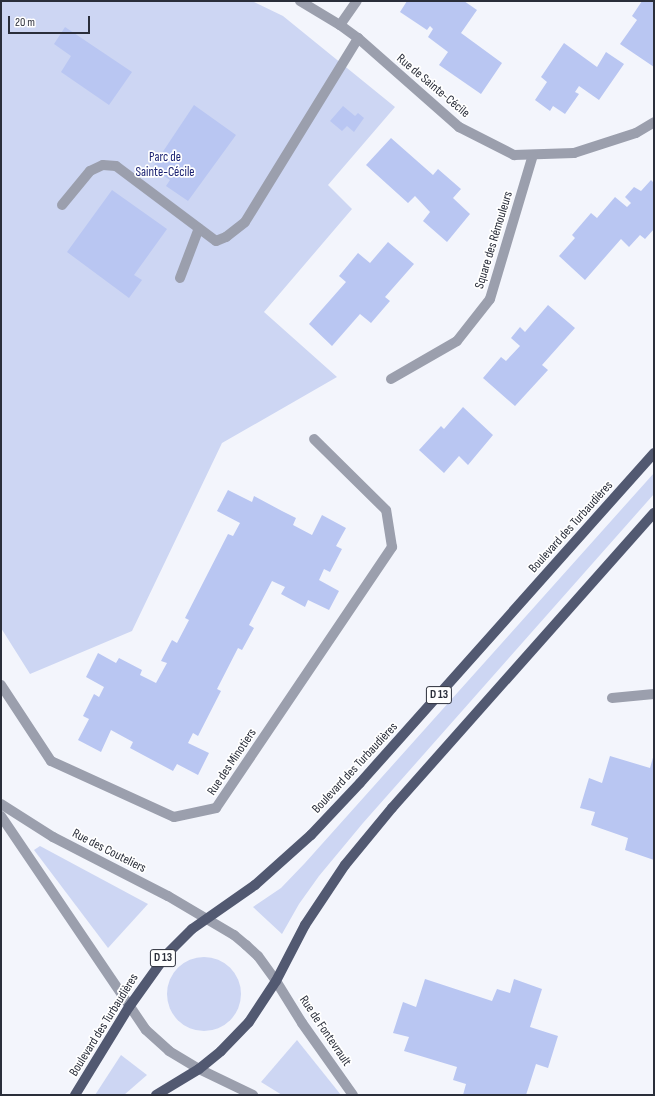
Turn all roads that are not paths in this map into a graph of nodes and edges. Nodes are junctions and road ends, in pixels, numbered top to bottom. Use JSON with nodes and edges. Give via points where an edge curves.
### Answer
{"nodes":[{"id":1,"x":300,"y":1,"type":"edge"},
{"id":2,"x":356,"y":1,"type":"edge"},
{"id":3,"x":340,"y":25,"type":"junction"},
{"id":4,"x":358,"y":38,"type":"junction"},
{"id":5,"x":654,"y":122,"type":"edge"},
{"id":6,"x":533,"y":155,"type":"junction"},
{"id":7,"x":62,"y":205,"type":"dead end"},
{"id":8,"x":199,"y":228,"type":"junction"},
{"id":9,"x":180,"y":278,"type":"dead end"},
{"id":10,"x":391,"y":379,"type":"dead end"},
{"id":11,"x":314,"y":439,"type":"dead end"},
{"id":12,"x":654,"y":453,"type":"edge"},
{"id":13,"x":654,"y":512,"type":"edge"},
{"id":14,"x":1,"y":685,"type":"edge"},
{"id":15,"x":654,"y":694,"type":"edge"},
{"id":16,"x":612,"y":698,"type":"dead end"},
{"id":17,"x":1,"y":804,"type":"edge"},
{"id":18,"x":1,"y":816,"type":"edge"},
{"id":19,"x":207,"y":919,"type":"junction"},
{"id":20,"x":276,"y":981,"type":"junction"},
{"id":21,"x":129,"y":1007,"type":"junction"},
{"id":22,"x":199,"y":1068,"type":"junction"},
{"id":23,"x":75,"y":1095,"type":"edge"},
{"id":24,"x":156,"y":1095,"type":"edge"},
{"id":25,"x":253,"y":1095,"type":"edge"},
{"id":26,"x":353,"y":1095,"type":"edge"}],
"edges":[{"from":1,"to":3,"type":"street","name":"Rue de Sainte-Cécile"},
{"from":2,"to":3,"type":"street"},
{"from":3,"to":4,"type":"street","name":"Rue de Sainte-Cécile"},
{"from":4,"to":6,"type":"street","name":"Rue de Sainte-Cécile","via":[[460,127],[514,155]]},
{"from":4,"to":8,"type":"street","via":[[245,222],[216,241]]},
{"from":5,"to":6,"type":"street","name":"Rue de Sainte-Cécile","via":[[636,133],[574,153]]},
{"from":6,"to":10,"type":"street","name":"Square des Rémouleurs","via":[[490,299],[457,341]]},
{"from":7,"to":8,"type":"street","via":[[90,171],[103,165],[116,166]]},
{"from":8,"to":9,"type":"street"},
{"from":11,"to":14,"type":"street","name":"Rue des Minotiers","via":[[386,510],[392,547],[216,808],[174,817],[51,761]]},
{"from":12,"to":19,"type":"main road","name":"Boulevard des Turbaudières","number":"D 13","via":[[366,778],[255,885]]},
{"from":13,"to":20,"type":"main road","via":[[392,808],[345,865],[305,925]]},
{"from":15,"to":16,"type":"street"},
{"from":17,"to":19,"type":"street","name":"Rue des Couteliers","via":[[53,837]]},
{"from":18,"to":21,"type":"street"},
{"from":19,"to":20,"type":"street","via":[[246,945],[258,956]]},
{"from":19,"to":21,"type":"main road","name":"Boulevard des Turbaudières","number":"D 13","via":[[178,941]]},
{"from":20,"to":22,"type":"main road","via":[[249,1022],[221,1051]]},
{"from":20,"to":26,"type":"street","name":"Rue de Fontevrault"},
{"from":21,"to":22,"type":"street","via":[[157,1041]]},
{"from":21,"to":23,"type":"main road","name":"Boulevard des Turbaudières","number":"D 13"},
{"from":22,"to":24,"type":"main road"},
{"from":22,"to":25,"type":"street"}]}
